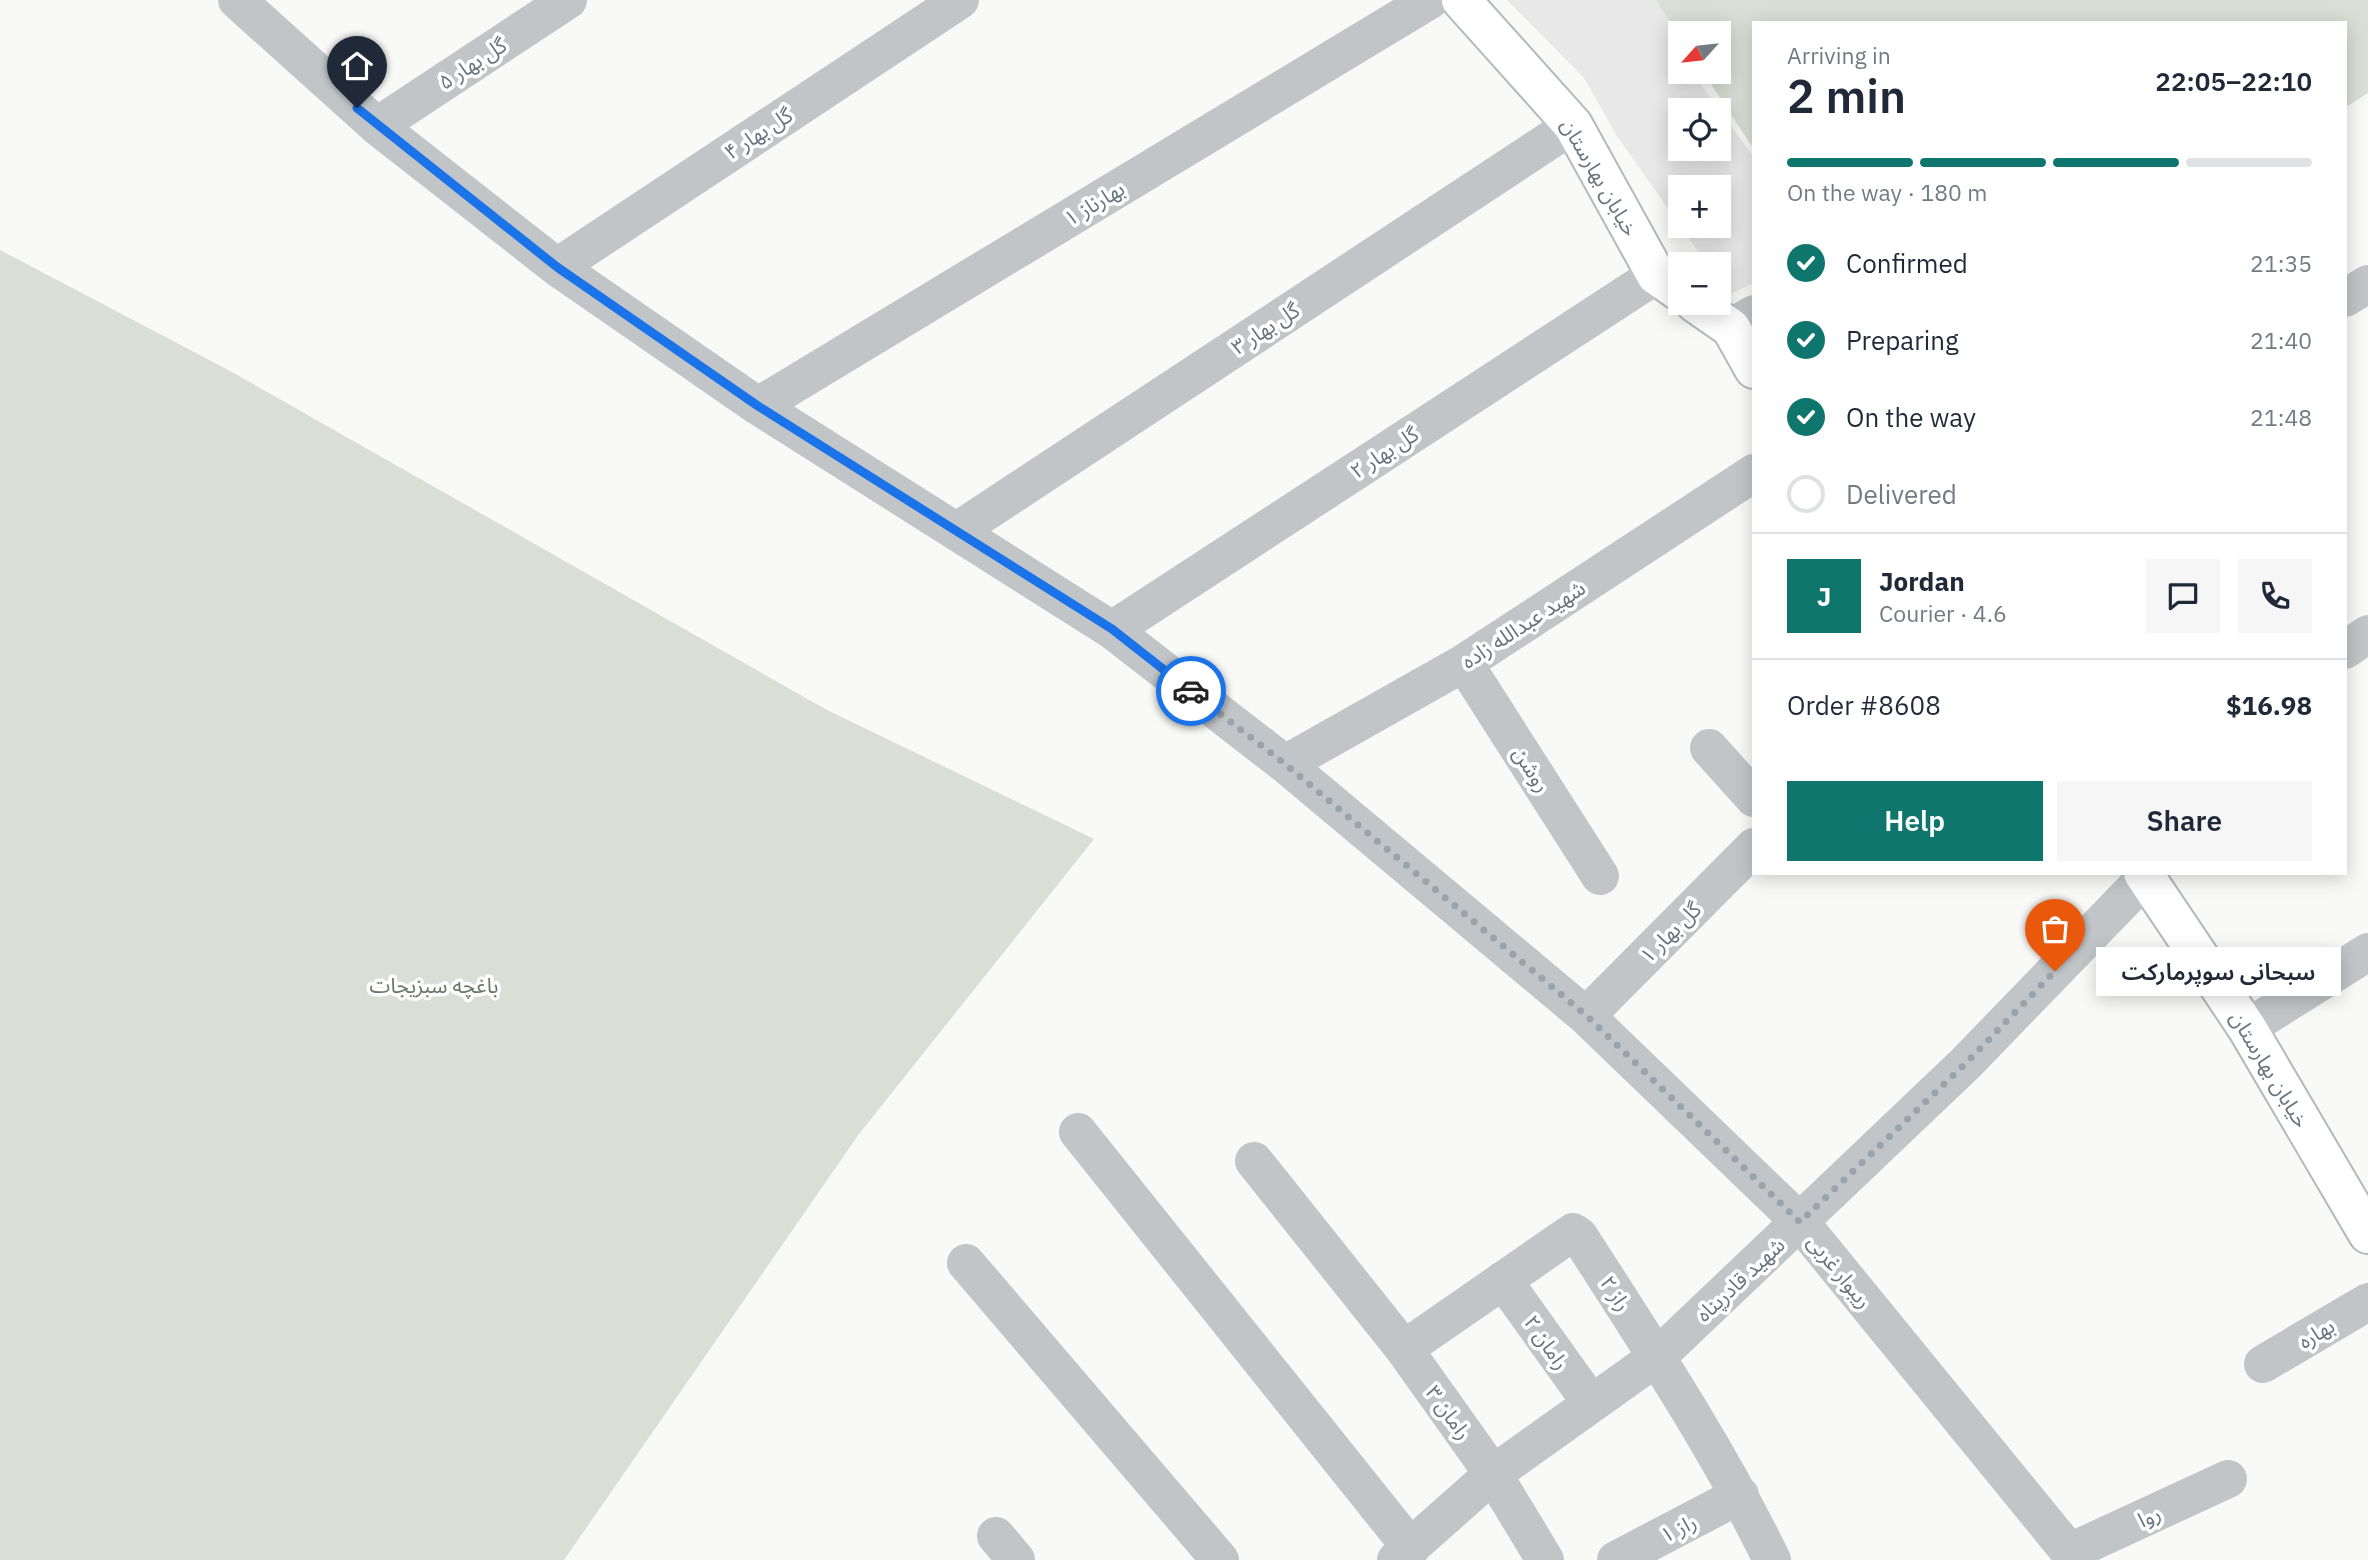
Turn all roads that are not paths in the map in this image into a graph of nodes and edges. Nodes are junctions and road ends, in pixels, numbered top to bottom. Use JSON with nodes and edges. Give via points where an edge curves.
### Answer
{"nodes":[{"id":1,"x":237,"y":0,"type":"edge"},
{"id":2,"x":568,"y":0,"type":"edge"},
{"id":3,"x":960,"y":0,"type":"edge"},
{"id":4,"x":1430,"y":0,"type":"edge"},
{"id":5,"x":1461,"y":0,"type":"edge"},
{"id":6,"x":377,"y":125,"type":"junction"},
{"id":7,"x":1573,"y":125,"type":"junction"},
{"id":8,"x":557,"y":267,"type":"junction"},
{"id":9,"x":1668,"y":283,"type":"edge"},
{"id":10,"x":2368,"y":284,"type":"edge"},
{"id":11,"x":2347,"y":297,"type":"edge"},
{"id":12,"x":1742,"y":321,"type":"edge"},
{"id":13,"x":1752,"y":361,"type":"edge"},
{"id":14,"x":758,"y":406,"type":"junction"},
{"id":15,"x":1752,"y":474,"type":"edge"},
{"id":16,"x":957,"y":531,"type":"junction"},
{"id":17,"x":1112,"y":629,"type":"junction"},
{"id":18,"x":2368,"y":634,"type":"edge"},
{"id":19,"x":2347,"y":649,"type":"edge"},
{"id":20,"x":1464,"y":663,"type":"junction"},
{"id":21,"x":1709,"y":748,"type":"dead end"},
{"id":22,"x":1285,"y":764,"type":"junction"},
{"id":23,"x":1752,"y":796,"type":"edge"},
{"id":24,"x":1752,"y":850,"type":"edge"},
{"id":25,"x":2144,"y":875,"type":"edge"},
{"id":26,"x":1600,"y":876,"type":"dead end"},
{"id":27,"x":2368,"y":952,"type":"edge"},
{"id":28,"x":1587,"y":1016,"type":"junction"},
{"id":29,"x":2247,"y":1028,"type":"junction"},
{"id":30,"x":1078,"y":1132,"type":"dead end"},
{"id":31,"x":1254,"y":1161,"type":"dead end"},
{"id":32,"x":1800,"y":1222,"type":"junction"},
{"id":33,"x":2368,"y":1234,"type":"edge"},
{"id":34,"x":966,"y":1263,"type":"dead end"},
{"id":35,"x":1503,"y":1280,"type":"junction"},
{"id":36,"x":2368,"y":1302,"type":"edge"},
{"id":37,"x":1404,"y":1349,"type":"junction"},
{"id":38,"x":1657,"y":1357,"type":"junction"},
{"id":39,"x":2263,"y":1364,"type":"dead end"},
{"id":40,"x":1591,"y":1403,"type":"junction"},
{"id":41,"x":1493,"y":1474,"type":"junction"},
{"id":42,"x":2228,"y":1479,"type":"dead end"},
{"id":43,"x":1741,"y":1495,"type":"junction"},
{"id":44,"x":1404,"y":1554,"type":"edge"},
{"id":45,"x":2073,"y":1556,"type":"edge"},
{"id":46,"x":1220,"y":1560,"type":"edge"},
{"id":47,"x":1545,"y":1560,"type":"edge"},
{"id":48,"x":1616,"y":1560,"type":"edge"},
{"id":49,"x":1772,"y":1560,"type":"edge"}],
"edges":[{"from":1,"to":6,"type":"street","name":"ریبوار غربی"},
{"from":2,"to":6,"type":"street","name":"گل بهار ۵"},
{"from":3,"to":8,"type":"street","name":"گل بهار ۴"},
{"from":4,"to":14,"type":"street","name":"بهارناز ۱"},
{"from":5,"to":7,"type":"main road","name":"خیابان بهارستان"},
{"from":6,"to":8,"type":"street","name":"ریبوار غربی"},
{"from":7,"to":9,"type":"main road","name":"خیابان بهارستان"},
{"from":7,"to":16,"type":"street","name":"گل بهار ۳"},
{"from":8,"to":14,"type":"street","name":"ریبوار غربی"},
{"from":9,"to":17,"type":"street","name":"گل بهار ۲"},
{"from":10,"to":11,"type":"street"},
{"from":12,"to":13,"type":"main road"},
{"from":14,"to":16,"type":"street","name":"ریبوار غربی"},
{"from":15,"to":20,"type":"street","name":"شهید عبدالله زاده"},
{"from":16,"to":17,"type":"street","name":"ریبوار غربی"},
{"from":17,"to":22,"type":"street","name":"ریبوار غربی"},
{"from":18,"to":19,"type":"street"},
{"from":20,"to":22,"type":"street","name":"شهید عبدالله زاده"},
{"from":20,"to":26,"type":"street","name":"روشن"},
{"from":21,"to":23,"type":"street"},
{"from":22,"to":28,"type":"street","name":"ریبوار غربی"},
{"from":24,"to":28,"type":"street","name":"گل بهار ۱"},
{"from":25,"to":29,"type":"main road","name":"خیابان بهارستان"},
{"from":25,"to":32,"type":"street","name":"شهید قادرپناه","via":[[1965,1064]]},
{"from":27,"to":29,"type":"street"},
{"from":28,"to":32,"type":"street","name":"ریبوار غربی"},
{"from":29,"to":33,"type":"main road","name":"خیابان بهارستان"},
{"from":30,"to":44,"type":"street"},
{"from":31,"to":37,"type":"street","name":"رامان ۳"},
{"from":32,"to":38,"type":"street","name":"شهید قادرپناه"},
{"from":32,"to":45,"type":"street","name":"ریبوار غربی"},
{"from":34,"to":46,"type":"street"},
{"from":35,"to":37,"type":"street"},
{"from":35,"to":38,"type":"street","name":"راز ۲","via":[[1573,1232]]},
{"from":35,"to":40,"type":"street","name":"رامان ۲"},
{"from":36,"to":39,"type":"street","name":"بهاره"},
{"from":37,"to":41,"type":"street","name":"رامان ۳"},
{"from":38,"to":40,"type":"street","name":"شهید قادرپناه"},
{"from":38,"to":43,"type":"street","name":"راز ۲"},
{"from":40,"to":41,"type":"street","name":"شهید قادرپناه"},
{"from":41,"to":44,"type":"street","name":"شهید قادرپناه"},
{"from":41,"to":47,"type":"street"},
{"from":42,"to":45,"type":"street","name":"روا"},
{"from":43,"to":48,"type":"street","name":"راز ۱"},
{"from":43,"to":49,"type":"street","name":"راز ۲"}]}
